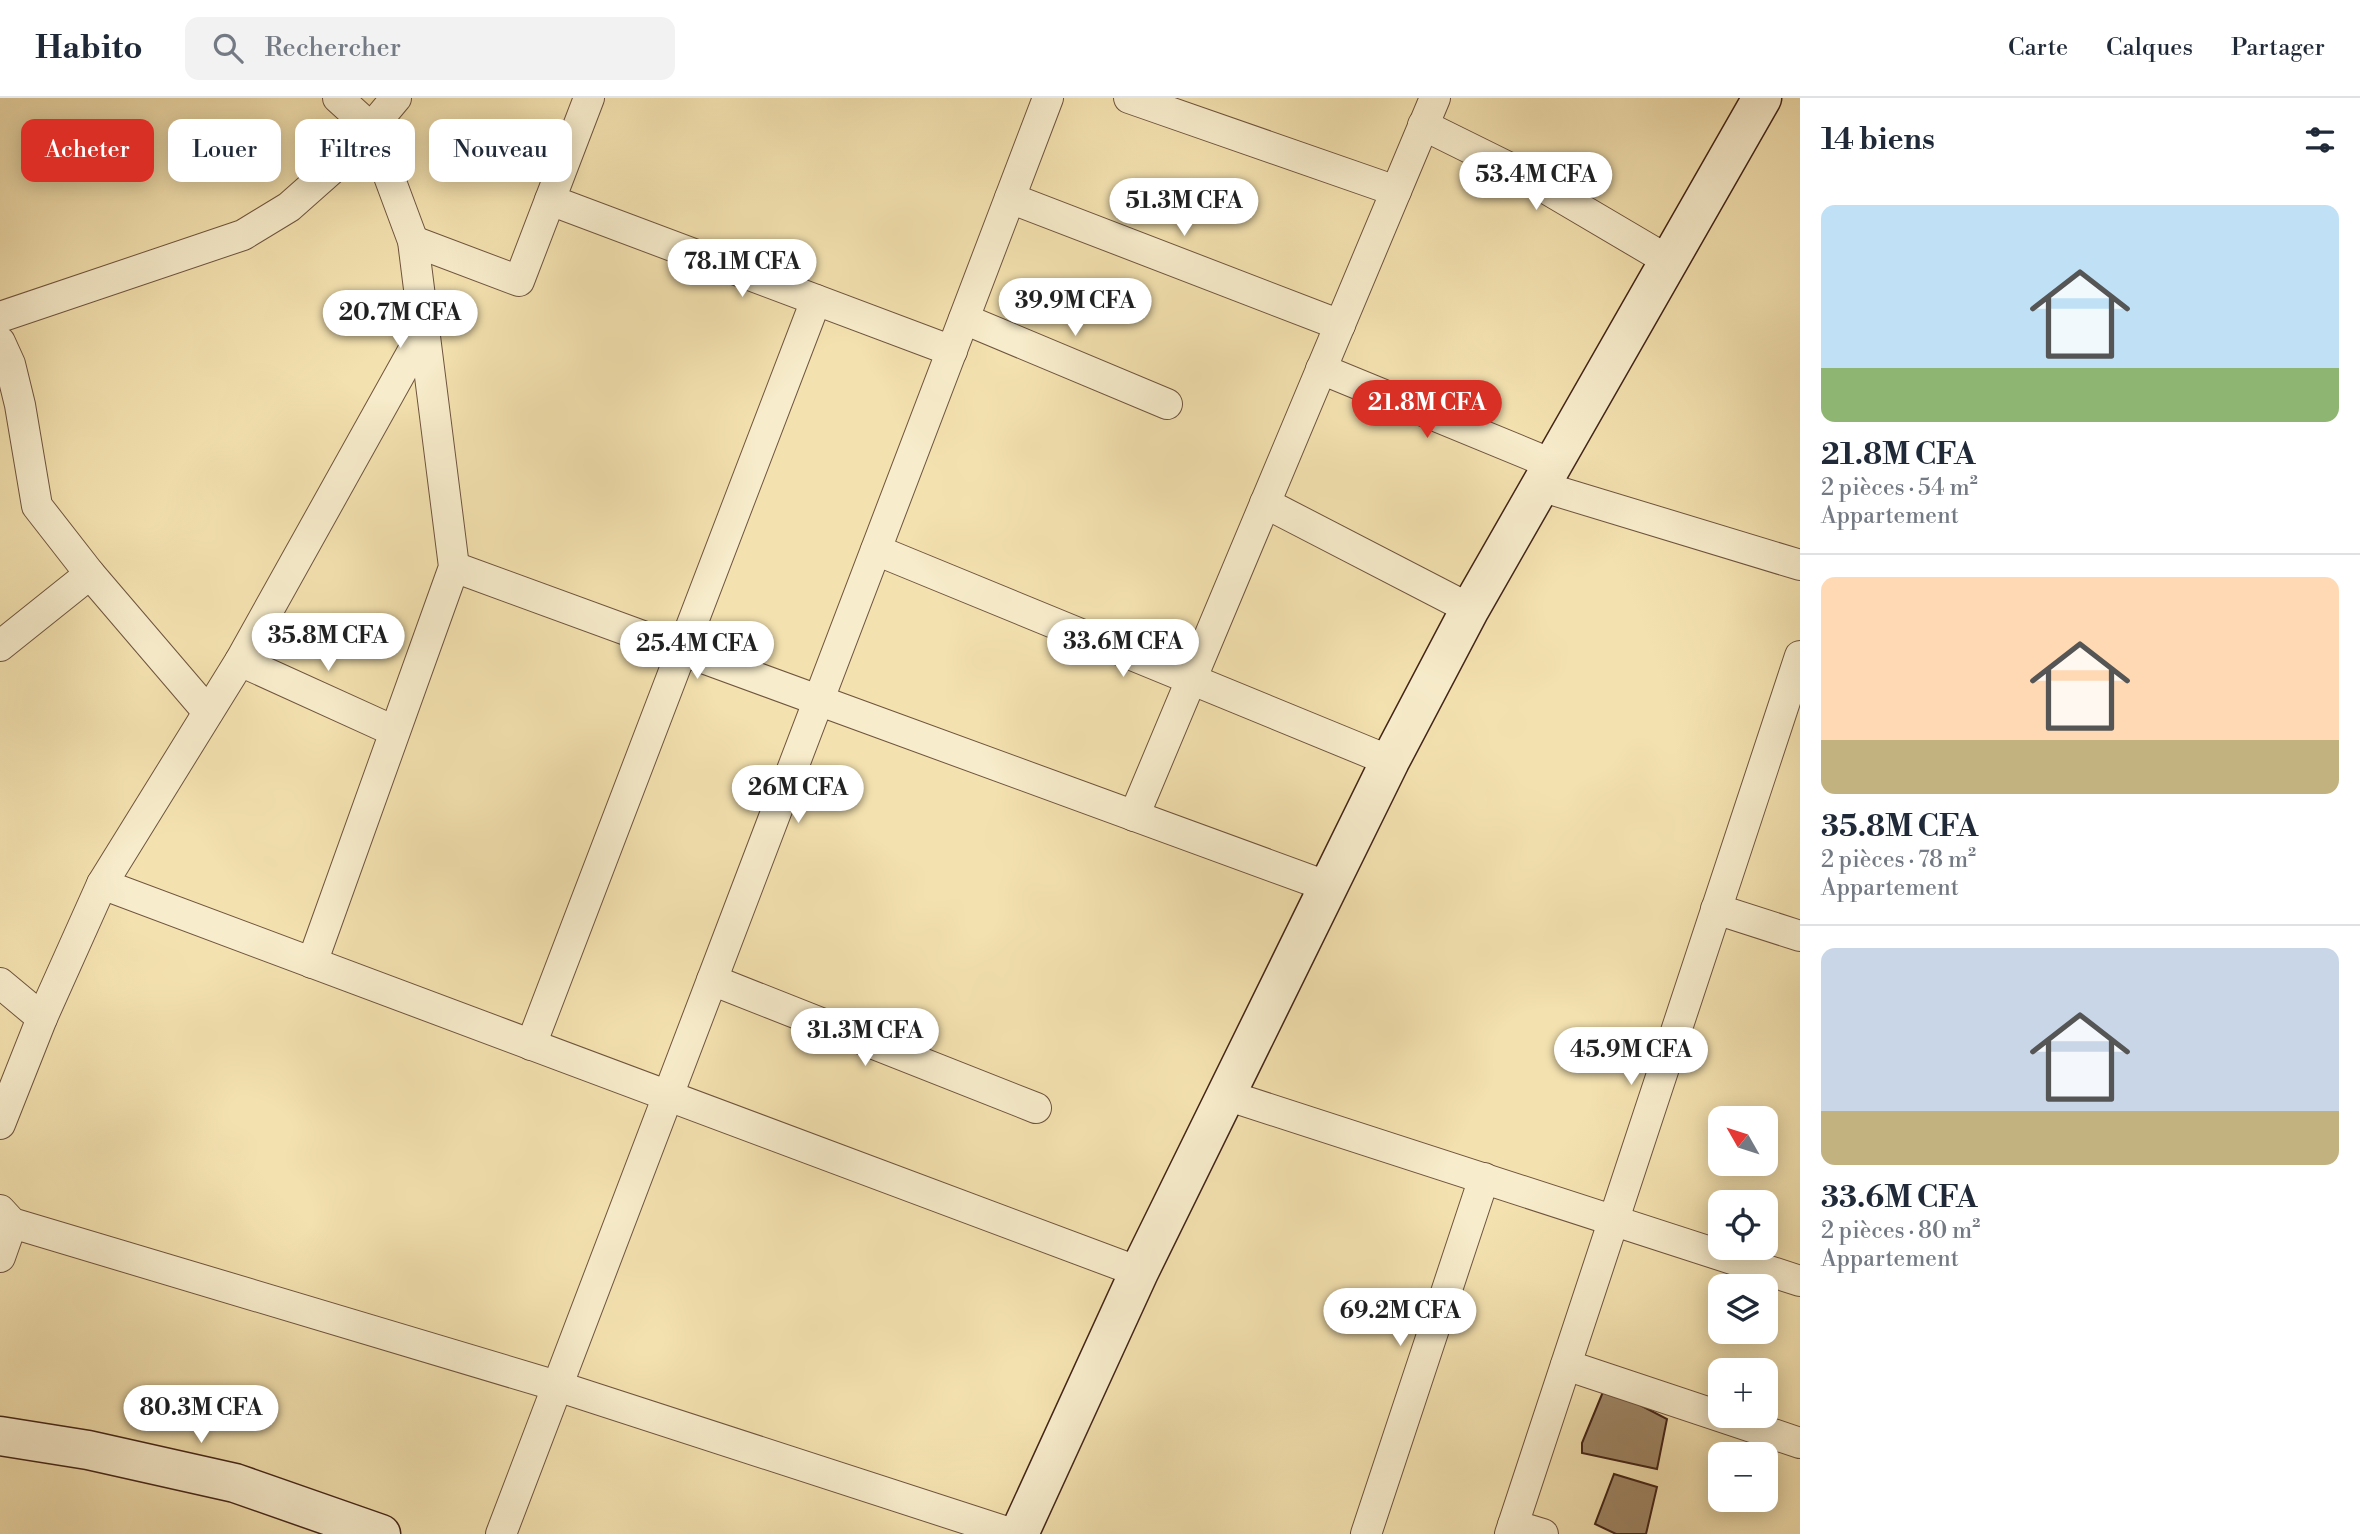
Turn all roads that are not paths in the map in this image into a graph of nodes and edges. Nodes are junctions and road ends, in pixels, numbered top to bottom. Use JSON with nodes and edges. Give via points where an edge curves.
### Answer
{"nodes":[{"id":1,"x":338,"y":98,"type":"edge"},
{"id":2,"x":396,"y":98,"type":"edge"},
{"id":3,"x":589,"y":98,"type":"edge"},
{"id":4,"x":1048,"y":98,"type":"edge"},
{"id":5,"x":1129,"y":98,"type":"edge"},
{"id":6,"x":1762,"y":98,"type":"edge"},
{"id":7,"x":1429,"y":111,"type":"edge"},
{"id":8,"x":362,"y":119,"type":"edge"},
{"id":9,"x":379,"y":119,"type":"edge"},
{"id":10,"x":317,"y":182,"type":"edge"},
{"id":11,"x":392,"y":182,"type":"edge"},
{"id":12,"x":1396,"y":191,"type":"junction"},
{"id":13,"x":1010,"y":198,"type":"junction"},
{"id":14,"x":550,"y":200,"type":"junction"},
{"id":15,"x":413,"y":241,"type":"junction"},
{"id":16,"x":1669,"y":261,"type":"junction"},
{"id":17,"x":816,"y":300,"type":"junction"},
{"id":18,"x":0,"y":317,"type":"edge"},
{"id":19,"x":964,"y":319,"type":"junction"},
{"id":20,"x":1340,"y":325,"type":"junction"},
{"id":21,"x":424,"y":331,"type":"junction"},
{"id":22,"x":0,"y":342,"type":"edge"},
{"id":23,"x":952,"y":351,"type":"junction"},
{"id":24,"x":1321,"y":369,"type":"junction"},
{"id":25,"x":1167,"y":404,"type":"dead end"},
{"id":26,"x":1546,"y":475,"type":"junction"},
{"id":27,"x":1265,"y":503,"type":"junction"},
{"id":28,"x":876,"y":550,"type":"junction"},
{"id":29,"x":1800,"y":565,"type":"edge"},
{"id":30,"x":454,"y":567,"type":"junction"},
{"id":31,"x":90,"y":574,"type":"junction"},
{"id":32,"x":1469,"y":609,"type":"junction"},
{"id":33,"x":0,"y":646,"type":"edge"},
{"id":34,"x":682,"y":650,"type":"junction"},
{"id":35,"x":1800,"y":656,"type":"edge"},
{"id":36,"x":240,"y":661,"type":"junction"},
{"id":37,"x":1192,"y":680,"type":"junction"},
{"id":38,"x":1794,"y":696,"type":"edge"},
{"id":39,"x":819,"y":700,"type":"junction"},
{"id":40,"x":208,"y":712,"type":"junction"},
{"id":41,"x":394,"y":731,"type":"junction"},
{"id":42,"x":1390,"y":761,"type":"junction"},
{"id":43,"x":1134,"y":816,"type":"junction"},
{"id":44,"x":102,"y":884,"type":"junction"},
{"id":45,"x":1329,"y":887,"type":"junction"},
{"id":46,"x":1716,"y":909,"type":"junction"},
{"id":47,"x":1800,"y":936,"type":"edge"},
{"id":48,"x":312,"y":963,"type":"junction"},
{"id":49,"x":712,"y":980,"type":"junction"},
{"id":50,"x":0,"y":983,"type":"edge"},
{"id":51,"x":41,"y":1018,"type":"junction"},
{"id":52,"x":531,"y":1045,"type":"junction"},
{"id":53,"x":1226,"y":1095,"type":"junction"},
{"id":54,"x":668,"y":1096,"type":"junction"},
{"id":55,"x":1036,"y":1108,"type":"dead end"},
{"id":56,"x":0,"y":1124,"type":"edge"},
{"id":57,"x":1483,"y":1178,"type":"junction"},
{"id":58,"x":6,"y":1216,"type":"edge"},
{"id":59,"x":1613,"y":1220,"type":"junction"},
{"id":60,"x":0,"y":1257,"type":"edge"},
{"id":61,"x":1139,"y":1272,"type":"junction"},
{"id":62,"x":1800,"y":1281,"type":"edge"},
{"id":63,"x":1566,"y":1365,"type":"junction"},
{"id":64,"x":557,"y":1386,"type":"junction"},
{"id":65,"x":0,"y":1437,"type":"edge"},
{"id":66,"x":1800,"y":1443,"type":"edge"},
{"id":67,"x":1511,"y":1529,"type":"edge"},
{"id":68,"x":381,"y":1534,"type":"edge"},
{"id":69,"x":501,"y":1534,"type":"edge"},
{"id":70,"x":1013,"y":1534,"type":"edge"},
{"id":71,"x":1019,"y":1534,"type":"edge"},
{"id":72,"x":1366,"y":1534,"type":"edge"},
{"id":73,"x":1543,"y":1534,"type":"edge"}],
"edges":[{"from":1,"to":8,"type":"street"},
{"from":2,"to":9,"type":"street"},
{"from":3,"to":14,"type":"street"},
{"from":4,"to":13,"type":"street"},
{"from":5,"to":12,"type":"street"},
{"from":6,"to":16,"type":"main road"},
{"from":7,"to":12,"type":"street"},
{"from":7,"to":16,"type":"street","via":[[1518,172]]},
{"from":10,"to":18,"type":"street","via":[[289,207],[243,235]]},
{"from":11,"to":15,"type":"street"},
{"from":12,"to":20,"type":"street"},
{"from":13,"to":19,"type":"street"},
{"from":13,"to":20,"type":"street"},
{"from":14,"to":15,"type":"street","via":[[520,281]]},
{"from":14,"to":17,"type":"street"},
{"from":15,"to":21,"type":"street"},
{"from":16,"to":26,"type":"main road"},
{"from":17,"to":23,"type":"street"},
{"from":17,"to":34,"type":"street"},
{"from":19,"to":23,"type":"street"},
{"from":19,"to":25,"type":"street"},
{"from":20,"to":24,"type":"street"},
{"from":21,"to":30,"type":"street"},
{"from":21,"to":36,"type":"street"},
{"from":22,"to":31,"type":"street","via":[[20,405],[37,506]]},
{"from":23,"to":28,"type":"street"},
{"from":24,"to":26,"type":"street"},
{"from":24,"to":27,"type":"street"},
{"from":26,"to":29,"type":"street"},
{"from":26,"to":32,"type":"main road"},
{"from":27,"to":32,"type":"street"},
{"from":27,"to":37,"type":"street"},
{"from":28,"to":37,"type":"street"},
{"from":28,"to":39,"type":"street"},
{"from":30,"to":34,"type":"street"},
{"from":30,"to":41,"type":"street"},
{"from":31,"to":33,"type":"street"},
{"from":31,"to":40,"type":"street"},
{"from":32,"to":42,"type":"main road"},
{"from":34,"to":39,"type":"street"},
{"from":34,"to":52,"type":"street"},
{"from":35,"to":38,"type":"street"},
{"from":36,"to":40,"type":"street"},
{"from":36,"to":41,"type":"street"},
{"from":37,"to":42,"type":"street"},
{"from":37,"to":43,"type":"street"},
{"from":38,"to":46,"type":"street"},
{"from":39,"to":43,"type":"street"},
{"from":39,"to":49,"type":"street"},
{"from":40,"to":44,"type":"street"},
{"from":41,"to":48,"type":"street"},
{"from":42,"to":45,"type":"main road"},
{"from":43,"to":45,"type":"street"},
{"from":44,"to":48,"type":"street"},
{"from":44,"to":51,"type":"street"},
{"from":45,"to":53,"type":"main road"},
{"from":46,"to":47,"type":"street"},
{"from":46,"to":59,"type":"street"},
{"from":48,"to":52,"type":"street"},
{"from":49,"to":54,"type":"street"},
{"from":49,"to":55,"type":"street"},
{"from":50,"to":51,"type":"street"},
{"from":51,"to":56,"type":"street"},
{"from":52,"to":54,"type":"street"},
{"from":53,"to":57,"type":"street"},
{"from":53,"to":61,"type":"main road"},
{"from":54,"to":61,"type":"street"},
{"from":54,"to":64,"type":"street"},
{"from":57,"to":59,"type":"street"},
{"from":57,"to":72,"type":"street"},
{"from":58,"to":60,"type":"street"},
{"from":58,"to":64,"type":"street"},
{"from":59,"to":62,"type":"street"},
{"from":59,"to":63,"type":"street"},
{"from":61,"to":71,"type":"main road"},
{"from":63,"to":66,"type":"street"},
{"from":63,"to":67,"type":"street"},
{"from":64,"to":69,"type":"street"},
{"from":64,"to":70,"type":"street"},
{"from":65,"to":68,"type":"main road","via":[[88,1450],[235,1483]]},
{"from":67,"to":73,"type":"street"}]}
